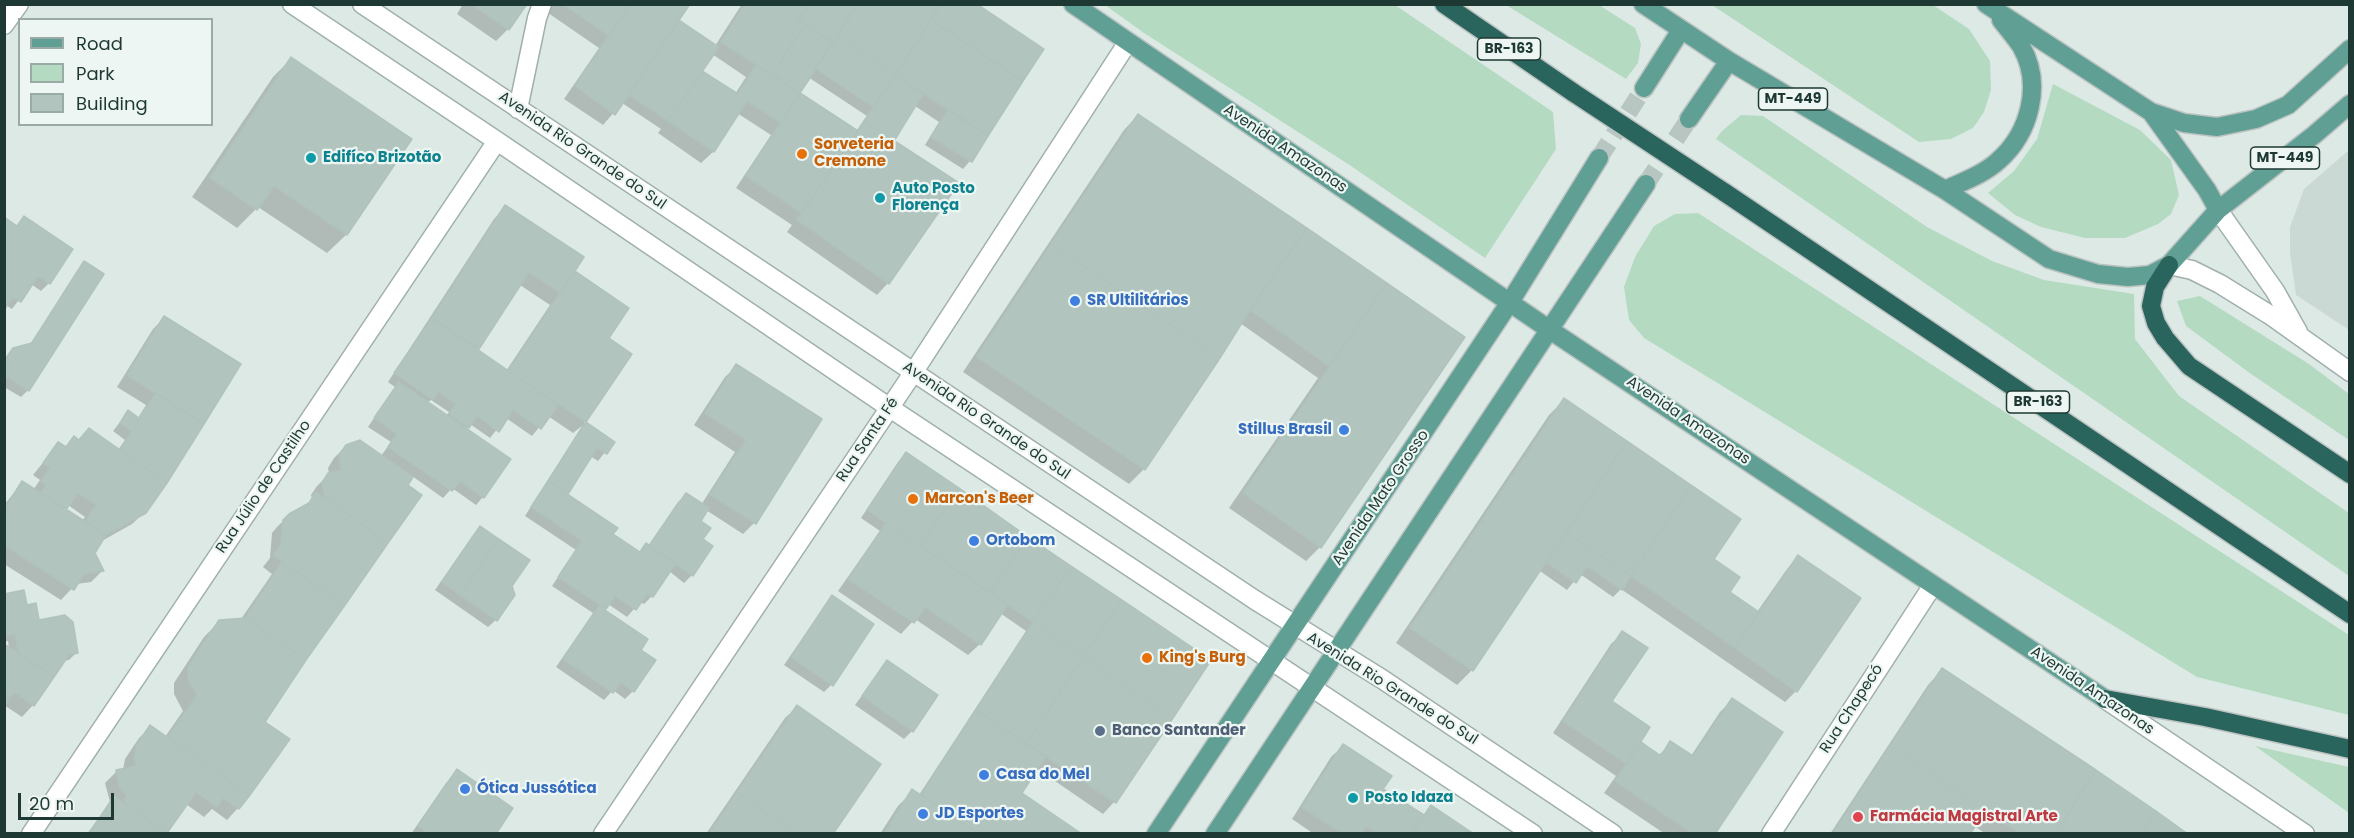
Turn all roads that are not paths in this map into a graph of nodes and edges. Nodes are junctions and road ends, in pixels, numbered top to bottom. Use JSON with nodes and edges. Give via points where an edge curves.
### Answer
{"nodes":[{"id":1,"x":19,"y":4,"type":"edge"},
{"id":2,"x":292,"y":4,"type":"edge"},
{"id":3,"x":362,"y":4,"type":"edge"},
{"id":4,"x":542,"y":4,"type":"edge"},
{"id":5,"x":1074,"y":4,"type":"edge"},
{"id":6,"x":1444,"y":4,"type":"edge"},
{"id":7,"x":1643,"y":4,"type":"edge"},
{"id":8,"x":1990,"y":7,"type":"edge"},
{"id":9,"x":4,"y":26,"type":"edge"},
{"id":10,"x":1681,"y":30,"type":"junction"},
{"id":11,"x":1128,"y":42,"type":"junction"},
{"id":12,"x":2349,"y":49,"type":"edge"},
{"id":13,"x":1729,"y":61,"type":"junction"},
{"id":14,"x":1644,"y":88,"type":"tunnel mouth"},
{"id":15,"x":2349,"y":104,"type":"edge"},
{"id":16,"x":518,"y":109,"type":"junction"},
{"id":17,"x":2151,"y":112,"type":"junction"},
{"id":18,"x":1689,"y":119,"type":"tunnel mouth"},
{"id":19,"x":497,"y":141,"type":"junction"},
{"id":20,"x":1599,"y":158,"type":"tunnel mouth"},
{"id":21,"x":1646,"y":184,"type":"tunnel mouth"},
{"id":22,"x":1945,"y":190,"type":"junction"},
{"id":23,"x":2218,"y":210,"type":"junction"},
{"id":24,"x":2169,"y":265,"type":"junction"},
{"id":25,"x":1510,"y":302,"type":"junction"},
{"id":26,"x":1550,"y":330,"type":"junction"},
{"id":27,"x":2304,"y":341,"type":"junction"},
{"id":28,"x":2349,"y":372,"type":"edge"},
{"id":29,"x":913,"y":373,"type":"junction"},
{"id":30,"x":890,"y":408,"type":"junction"},
{"id":31,"x":2349,"y":474,"type":"edge"},
{"id":32,"x":1933,"y":585,"type":"junction"},
{"id":33,"x":2349,"y":614,"type":"edge"},
{"id":34,"x":1295,"y":627,"type":"junction"},
{"id":35,"x":1336,"y":652,"type":"junction"},
{"id":36,"x":1272,"y":662,"type":"junction"},
{"id":37,"x":1312,"y":689,"type":"junction"},
{"id":38,"x":2105,"y":699,"type":"junction"},
{"id":39,"x":2349,"y":749,"type":"edge"},
{"id":40,"x":31,"y":834,"type":"edge"},
{"id":41,"x":603,"y":834,"type":"edge"},
{"id":42,"x":1156,"y":834,"type":"edge"},
{"id":43,"x":1215,"y":834,"type":"edge"},
{"id":44,"x":1533,"y":834,"type":"edge"},
{"id":45,"x":1613,"y":834,"type":"edge"},
{"id":46,"x":1771,"y":834,"type":"edge"},
{"id":47,"x":2305,"y":834,"type":"edge"}],
"edges":[{"from":1,"to":9,"type":"street"},
{"from":2,"to":19,"type":"street"},
{"from":3,"to":16,"type":"street","name":"Avenida Rio Grande do Sul"},
{"from":4,"to":16,"type":"street"},
{"from":5,"to":11,"type":"main road","name":"Avenida Amazonas"},
{"from":6,"to":33,"type":"highway","number":"BR-163","bridge":true},
{"from":7,"to":10,"type":"main road","number":"MT-449"},
{"from":8,"to":17,"type":"main road"},
{"from":8,"to":22,"type":"main road","via":[[2022,48],[2032,78],[2031,104],[2026,122],[1998,162]]},
{"from":10,"to":13,"type":"main road","number":"MT-449"},
{"from":10,"to":14,"type":"main road"},
{"from":11,"to":25,"type":"main road","name":"Avenida Amazonas"},
{"from":11,"to":29,"type":"street","name":"Rua Santa Fé"},
{"from":12,"to":17,"type":"main road","via":[[2288,105],[2256,119],[2217,127],[2184,123]]},
{"from":13,"to":18,"type":"main road"},
{"from":13,"to":22,"type":"main road","number":"MT-449"},
{"from":15,"to":23,"type":"main road","number":"MT-449"},
{"from":16,"to":29,"type":"street","name":"Avenida Rio Grande do Sul"},
{"from":17,"to":23,"type":"main road"},
{"from":19,"to":30,"type":"street"},
{"from":19,"to":40,"type":"street","name":"Rua Júlio de Castilho"},
{"from":20,"to":25,"type":"main road","name":"Avenida Mato Grosso"},
{"from":21,"to":26,"type":"main road"},
{"from":22,"to":24,"type":"main road","number":"MT-449","via":[[2049,259],[2098,274],[2128,277],[2150,275]]},
{"from":23,"to":24,"type":"main road","number":"MT-449"},
{"from":23,"to":27,"type":"street","via":[[2275,291]]},
{"from":24,"to":27,"type":"street","via":[[2192,270],[2220,284]]},
{"from":24,"to":31,"type":"highway","via":[[2155,287],[2151,306],[2165,338],[2189,366]]},
{"from":25,"to":26,"type":"main road","name":"Avenida Amazonas"},
{"from":25,"to":34,"type":"main road","name":"Avenida Mato Grosso"},
{"from":26,"to":32,"type":"main road","name":"Avenida Amazonas"},
{"from":26,"to":35,"type":"main road"},
{"from":27,"to":28,"type":"street"},
{"from":29,"to":30,"type":"street","name":"Rua Santa Fé"},
{"from":29,"to":34,"type":"street","name":"Avenida Rio Grande do Sul"},
{"from":30,"to":36,"type":"street"},
{"from":30,"to":41,"type":"street","name":"Rua Santa Fé"},
{"from":32,"to":38,"type":"main road","name":"Avenida Amazonas"},
{"from":32,"to":46,"type":"street","name":"Rua Chapecó"},
{"from":34,"to":35,"type":"street","name":"Avenida Rio Grande do Sul"},
{"from":34,"to":36,"type":"main road","name":"Avenida Mato Grosso"},
{"from":35,"to":37,"type":"main road"},
{"from":35,"to":45,"type":"street","name":"Avenida Rio Grande do Sul"},
{"from":36,"to":37,"type":"street"},
{"from":36,"to":42,"type":"main road","name":"Avenida Mato Grosso"},
{"from":37,"to":43,"type":"main road"},
{"from":37,"to":44,"type":"street"},
{"from":38,"to":39,"type":"highway"},
{"from":38,"to":47,"type":"street","name":"Avenida Amazonas"}]}
